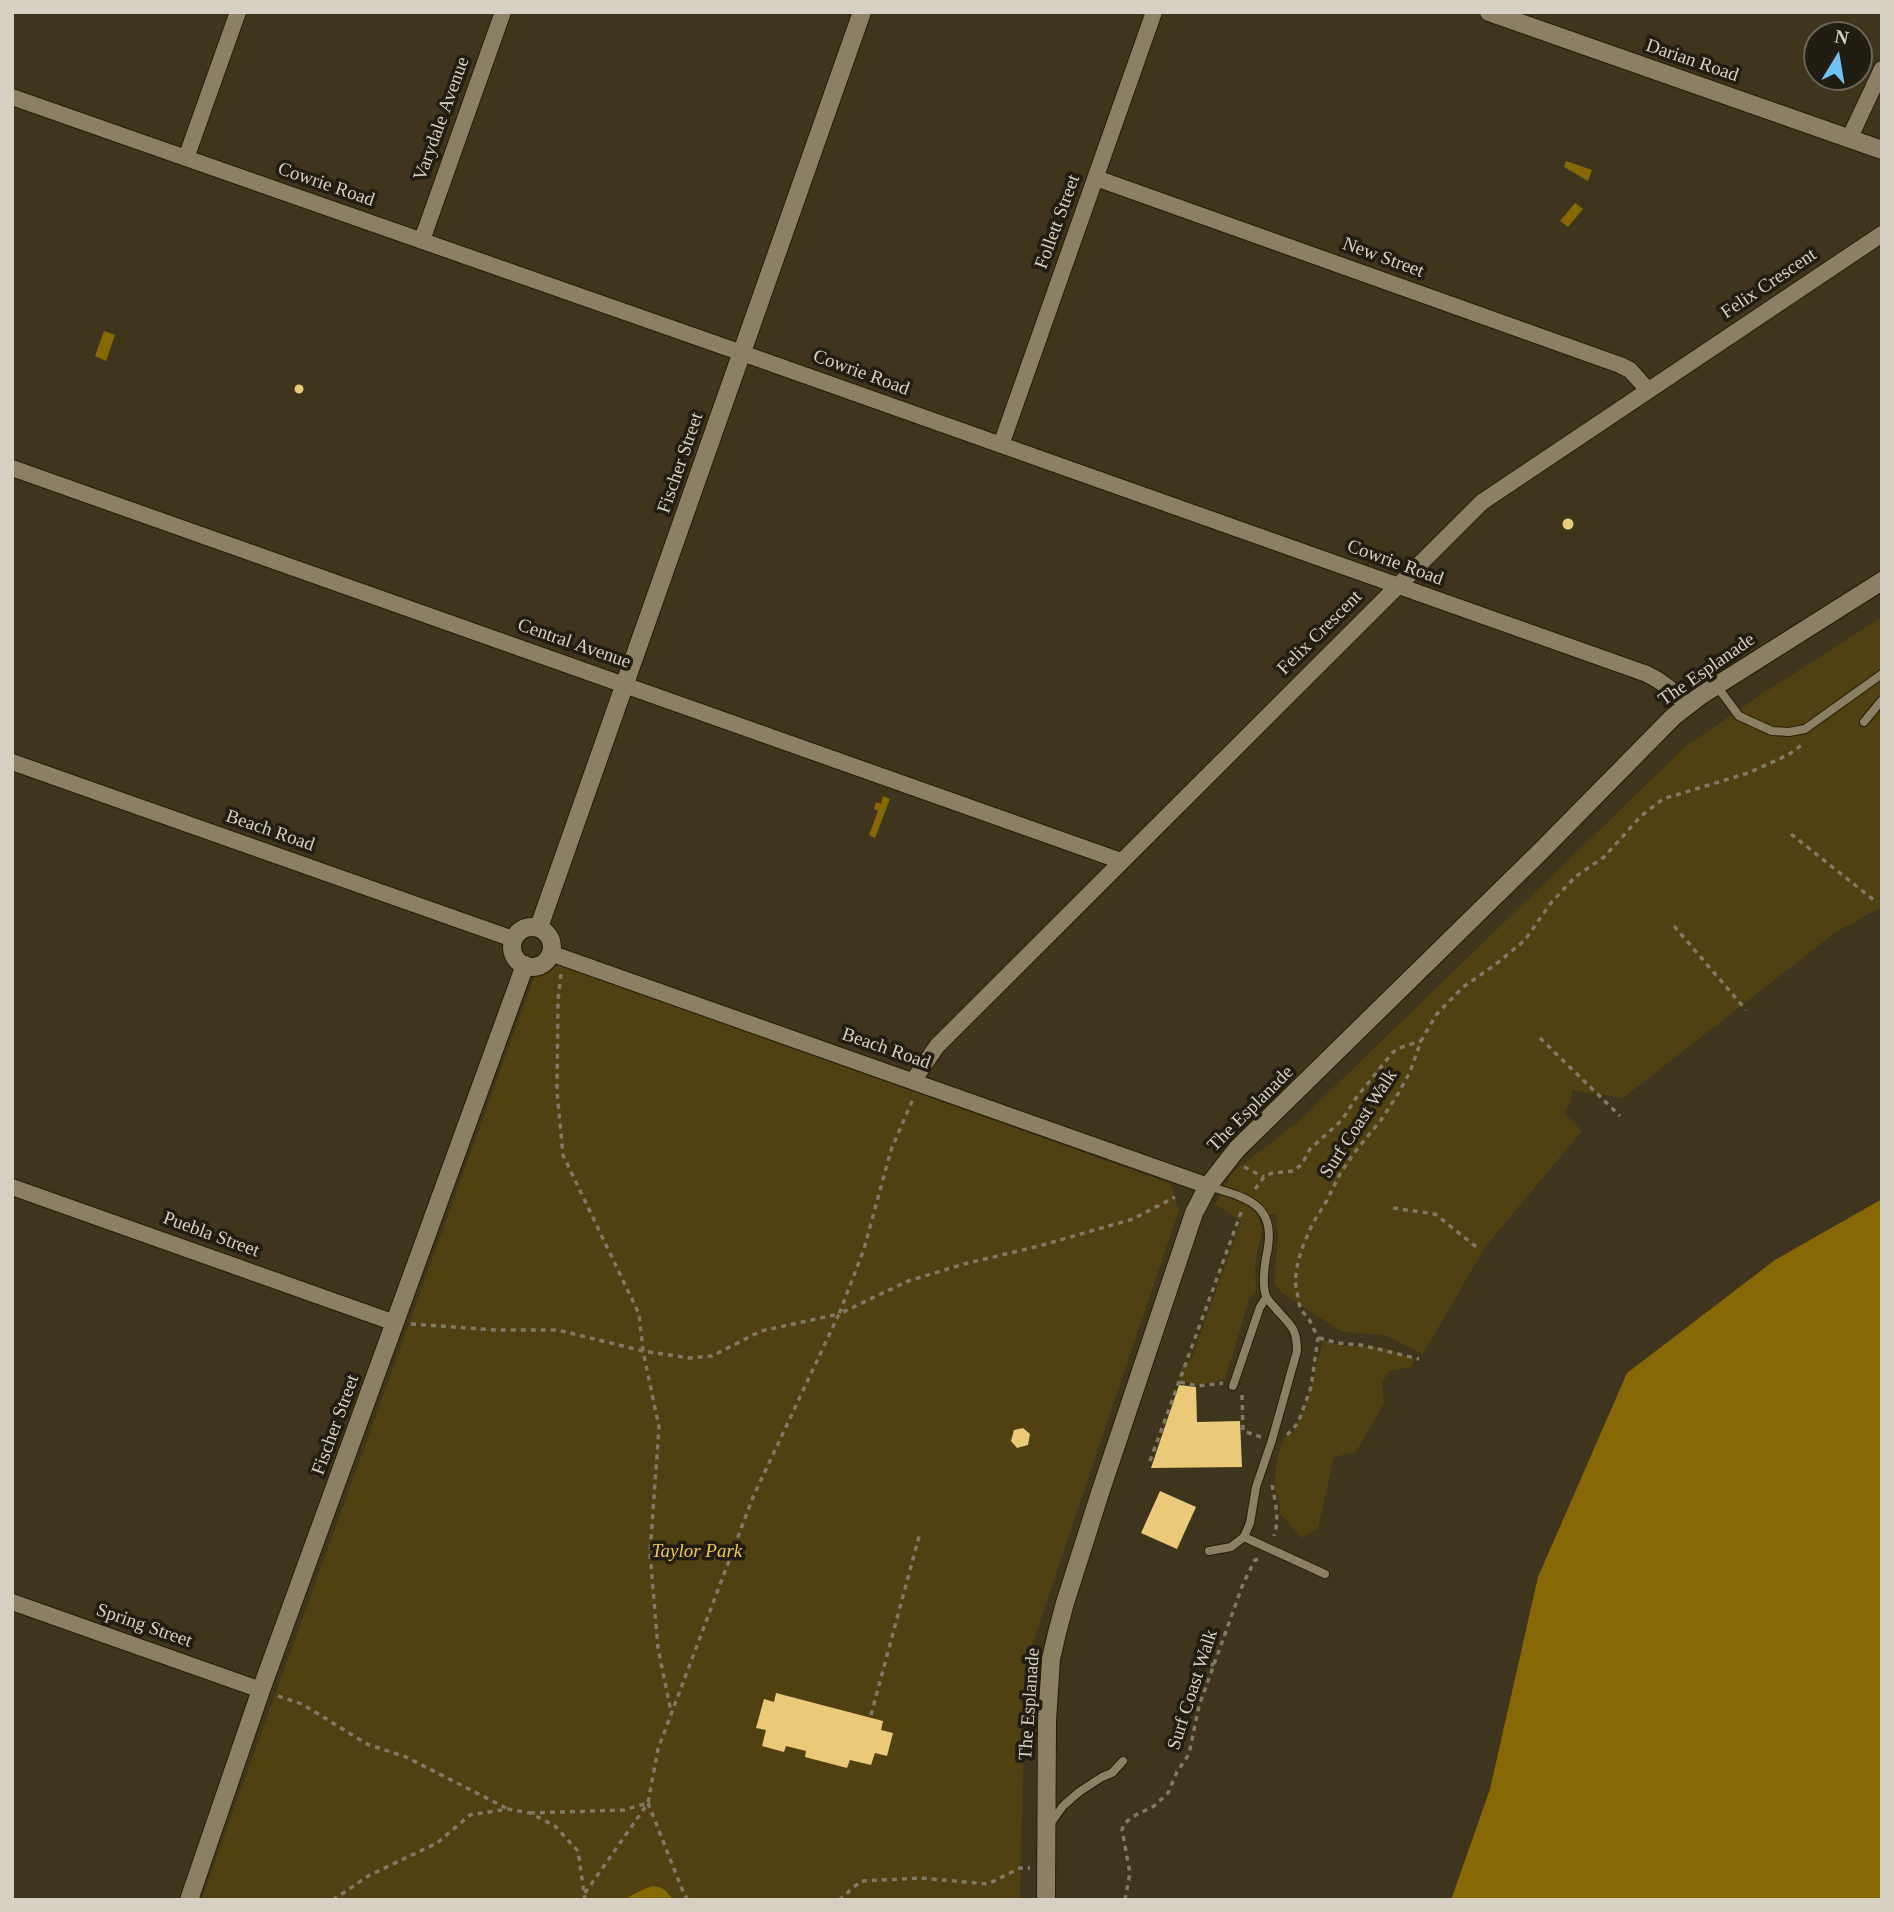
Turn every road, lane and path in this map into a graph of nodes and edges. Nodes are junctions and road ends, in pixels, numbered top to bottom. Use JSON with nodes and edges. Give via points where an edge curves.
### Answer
{"nodes":[{"id":1,"x":238,"y":12,"type":"edge"},
{"id":2,"x":503,"y":12,"type":"edge"},
{"id":3,"x":862,"y":12,"type":"edge"},
{"id":4,"x":1153,"y":12,"type":"edge"},
{"id":5,"x":1489,"y":12,"type":"edge"},
{"id":6,"x":1882,"y":69,"type":"edge"},
{"id":7,"x":12,"y":96,"type":"edge"},
{"id":8,"x":1849,"y":139,"type":"junction"},
{"id":9,"x":1882,"y":150,"type":"edge"},
{"id":10,"x":186,"y":158,"type":"junction"},
{"id":11,"x":1096,"y":178,"type":"junction"},
{"id":12,"x":1882,"y":234,"type":"edge"},
{"id":13,"x":422,"y":240,"type":"junction"},
{"id":14,"x":741,"y":353,"type":"junction"},
{"id":15,"x":1648,"y":390,"type":"junction"},
{"id":16,"x":1001,"y":445,"type":"junction"},
{"id":17,"x":12,"y":468,"type":"edge"},
{"id":18,"x":1882,"y":581,"type":"edge"},
{"id":19,"x":1397,"y":586,"type":"junction"},
{"id":20,"x":1882,"y":674,"type":"edge"},
{"id":21,"x":625,"y":684,"type":"junction"},
{"id":22,"x":1716,"y":685,"type":"junction"},
{"id":23,"x":1882,"y":700,"type":"edge"},
{"id":24,"x":1687,"y":706,"type":"junction"},
{"id":25,"x":1864,"y":722,"type":"dead end"},
{"id":26,"x":1807,"y":740,"type":"dead end"},
{"id":27,"x":12,"y":762,"type":"edge"},
{"id":28,"x":1791,"y":834,"type":"dead end"},
{"id":29,"x":1121,"y":861,"type":"junction"},
{"id":30,"x":1875,"y":901,"type":"dead end"},
{"id":31,"x":1674,"y":926,"type":"dead end"},
{"id":32,"x":539,"y":927,"type":"junction"},
{"id":33,"x":513,"y":939,"type":"junction"},
{"id":34,"x":558,"y":956,"type":"junction"},
{"id":35,"x":525,"y":965,"type":"junction"},
{"id":36,"x":1746,"y":1010,"type":"dead end"},
{"id":37,"x":1540,"y":1038,"type":"dead end"},
{"id":38,"x":916,"y":1082,"type":"junction"},
{"id":39,"x":1620,"y":1116,"type":"dead end"},
{"id":40,"x":1208,"y":1186,"type":"junction"},
{"id":41,"x":12,"y":1187,"type":"edge"},
{"id":42,"x":1175,"y":1197,"type":"dead end"},
{"id":43,"x":1393,"y":1208,"type":"dead end"},
{"id":44,"x":1479,"y":1250,"type":"dead end"},
{"id":45,"x":1266,"y":1298,"type":"junction"},
{"id":46,"x":839,"y":1314,"type":"junction"},
{"id":47,"x":395,"y":1323,"type":"junction"},
{"id":48,"x":1318,"y":1338,"type":"junction"},
{"id":49,"x":643,"y":1352,"type":"junction"},
{"id":50,"x":1419,"y":1359,"type":"dead end"},
{"id":51,"x":1180,"y":1382,"type":"dead end"},
{"id":52,"x":1233,"y":1387,"type":"junction"},
{"id":53,"x":1264,"y":1438,"type":"dead end"},
{"id":54,"x":1281,"y":1443,"type":"dead end"},
{"id":55,"x":1273,"y":1477,"type":"dead end"},
{"id":56,"x":920,"y":1533,"type":"dead end"},
{"id":57,"x":1244,"y":1537,"type":"junction"},
{"id":58,"x":1272,"y":1539,"type":"dead end"},
{"id":59,"x":1209,"y":1551,"type":"dead end"},
{"id":60,"x":1265,"y":1556,"type":"dead end"},
{"id":61,"x":1325,"y":1574,"type":"dead end"},
{"id":62,"x":12,"y":1602,"type":"edge"},
{"id":63,"x":1201,"y":1662,"type":"dead end"},
{"id":64,"x":1214,"y":1665,"type":"junction"},
{"id":65,"x":261,"y":1690,"type":"junction"},
{"id":66,"x":671,"y":1714,"type":"junction"},
{"id":67,"x":872,"y":1715,"type":"dead end"},
{"id":68,"x":1123,"y":1761,"type":"dead end"},
{"id":69,"x":648,"y":1803,"type":"junction"},
{"id":70,"x":508,"y":1809,"type":"junction"},
{"id":71,"x":530,"y":1813,"type":"junction"},
{"id":72,"x":1047,"y":1828,"type":"junction"},
{"id":73,"x":1046,"y":1868,"type":"junction"},
{"id":74,"x":585,"y":1893,"type":"junction"},
{"id":75,"x":189,"y":1900,"type":"edge"},
{"id":76,"x":333,"y":1900,"type":"edge"},
{"id":77,"x":585,"y":1900,"type":"edge"},
{"id":78,"x":688,"y":1900,"type":"edge"},
{"id":79,"x":839,"y":1900,"type":"edge"},
{"id":80,"x":1046,"y":1900,"type":"edge"},
{"id":81,"x":1125,"y":1900,"type":"edge"}],
"edges":[{"from":1,"to":10,"type":"street"},
{"from":2,"to":13,"type":"street","name":"Varydale Avenue"},
{"from":3,"to":14,"type":"street","name":"Fischer Street"},
{"from":4,"to":11,"type":"street","name":"Follett Street"},
{"from":5,"to":8,"type":"street","name":"Darian Road"},
{"from":6,"to":8,"type":"street"},
{"from":7,"to":10,"type":"street","name":"Cowrie Road"},
{"from":8,"to":9,"type":"street","name":"Darian Road"},
{"from":10,"to":13,"type":"street","name":"Cowrie Road"},
{"from":11,"to":15,"type":"street","name":"New Street","via":[[1620,365]]},
{"from":11,"to":16,"type":"street","name":"Follett Street"},
{"from":12,"to":15,"type":"street","name":"Felix Crescent"},
{"from":13,"to":14,"type":"street","name":"Cowrie Road"},
{"from":14,"to":16,"type":"street","name":"Cowrie Road"},
{"from":14,"to":21,"type":"street","name":"Fischer Street"},
{"from":15,"to":19,"type":"street","name":"Felix Crescent","via":[[1482,502]]},
{"from":16,"to":19,"type":"street","name":"Cowrie Road"},
{"from":17,"to":21,"type":"street","name":"Central Avenue"},
{"from":18,"to":22,"type":"street","name":"The Esplanade"},
{"from":19,"to":24,"type":"street","name":"Cowrie Road","via":[[1647,674],[1673,690]]},
{"from":19,"to":29,"type":"street","name":"Felix Crescent"},
{"from":20,"to":22,"type":"lane","via":[[1805,729],[1789,732],[1772,731],[1739,716]]},
{"from":21,"to":29,"type":"street","name":"Central Avenue"},
{"from":21,"to":32,"type":"street","name":"Fischer Street"},
{"from":22,"to":24,"type":"street","name":"The Esplanade"},
{"from":23,"to":25,"type":"lane"},
{"from":24,"to":40,"type":"street","name":"The Esplanade","via":[[1237,1149]]},
{"from":26,"to":48,"type":"path","name":"Surf Coast Walk","via":[[1788,755],[1748,774],[1663,799],[1604,857],[1575,877],[1525,940],[1436,1015],[1398,1094],[1340,1174],[1304,1243],[1295,1281],[1300,1308]]},
{"from":27,"to":33,"type":"street","name":"Beach Road"},
{"from":28,"to":30,"type":"path"},
{"from":29,"to":38,"type":"street","name":"Felix Crescent","via":[[937,1046]]},
{"from":31,"to":36,"type":"path"},
{"from":32,"to":33,"type":"street","via":[[523,928]]},
{"from":32,"to":34,"type":"street","via":[[551,938]]},
{"from":33,"to":35,"type":"street","via":[[513,956]]},
{"from":34,"to":35,"type":"street","via":[[541,965]]},
{"from":34,"to":38,"type":"street","name":"Beach Road"},
{"from":34,"to":49,"type":"path","via":[[557,1091],[563,1155],[639,1314]]},
{"from":35,"to":47,"type":"street","name":"Fischer Street"},
{"from":37,"to":39,"type":"path"},
{"from":38,"to":40,"type":"street","name":"Beach Road"},
{"from":38,"to":46,"type":"path"},
{"from":40,"to":45,"type":"lane","via":[[1253,1202],[1266,1217]]},
{"from":40,"to":72,"type":"street","name":"The Esplanade","via":[[1194,1213],[1059,1623],[1048,1689]]},
{"from":41,"to":47,"type":"street","name":"Puebla Street"},
{"from":42,"to":46,"type":"path","via":[[1133,1219],[908,1281]]},
{"from":43,"to":44,"type":"path","via":[[1435,1214]]},
{"from":45,"to":52,"type":"lane"},
{"from":45,"to":57,"type":"lane","via":[[1294,1329],[1297,1351]]},
{"from":46,"to":49,"type":"path","via":[[761,1331],[712,1356],[689,1359]]},
{"from":46,"to":66,"type":"path","via":[[753,1497]]},
{"from":47,"to":49,"type":"path","via":[[558,1330]]},
{"from":47,"to":65,"type":"street","name":"Fischer Street"},
{"from":48,"to":50,"type":"path"},
{"from":48,"to":54,"type":"path","via":[[1311,1387],[1298,1423]]},
{"from":49,"to":66,"type":"path","via":[[659,1427],[650,1553],[658,1648]]},
{"from":51,"to":52,"type":"path"},
{"from":52,"to":53,"type":"path","via":[[1241,1389],[1243,1431]]},
{"from":55,"to":58,"type":"path","via":[[1276,1528]]},
{"from":56,"to":67,"type":"path"},
{"from":57,"to":59,"type":"lane","via":[[1231,1547]]},
{"from":57,"to":61,"type":"lane"},
{"from":60,"to":64,"type":"path","name":"Surf Coast Walk","via":[[1255,1560],[1243,1584]]},
{"from":62,"to":65,"type":"street","name":"Spring Street"},
{"from":63,"to":64,"type":"path"},
{"from":64,"to":81,"type":"path","name":"Surf Coast Walk","via":[[1189,1754],[1168,1793],[1124,1824],[1130,1873]]},
{"from":65,"to":70,"type":"path","via":[[302,1704],[367,1744],[406,1757]]},
{"from":65,"to":75,"type":"street","name":"Fischer Street"},
{"from":66,"to":69,"type":"path","via":[[658,1749]]},
{"from":68,"to":72,"type":"lane","via":[[1063,1806]]},
{"from":69,"to":71,"type":"path","via":[[624,1810]]},
{"from":69,"to":74,"type":"path"},
{"from":69,"to":78,"type":"path"},
{"from":70,"to":71,"type":"path"},
{"from":70,"to":76,"type":"path","via":[[470,1815],[438,1843],[368,1876]]},
{"from":71,"to":74,"type":"path","via":[[555,1826],[578,1851]]},
{"from":72,"to":73,"type":"street","name":"The Esplanade"},
{"from":73,"to":79,"type":"path","via":[[1020,1868],[988,1884],[920,1878],[861,1881]]},
{"from":73,"to":80,"type":"street","name":"The Esplanade"},
{"from":74,"to":77,"type":"path"}]}
